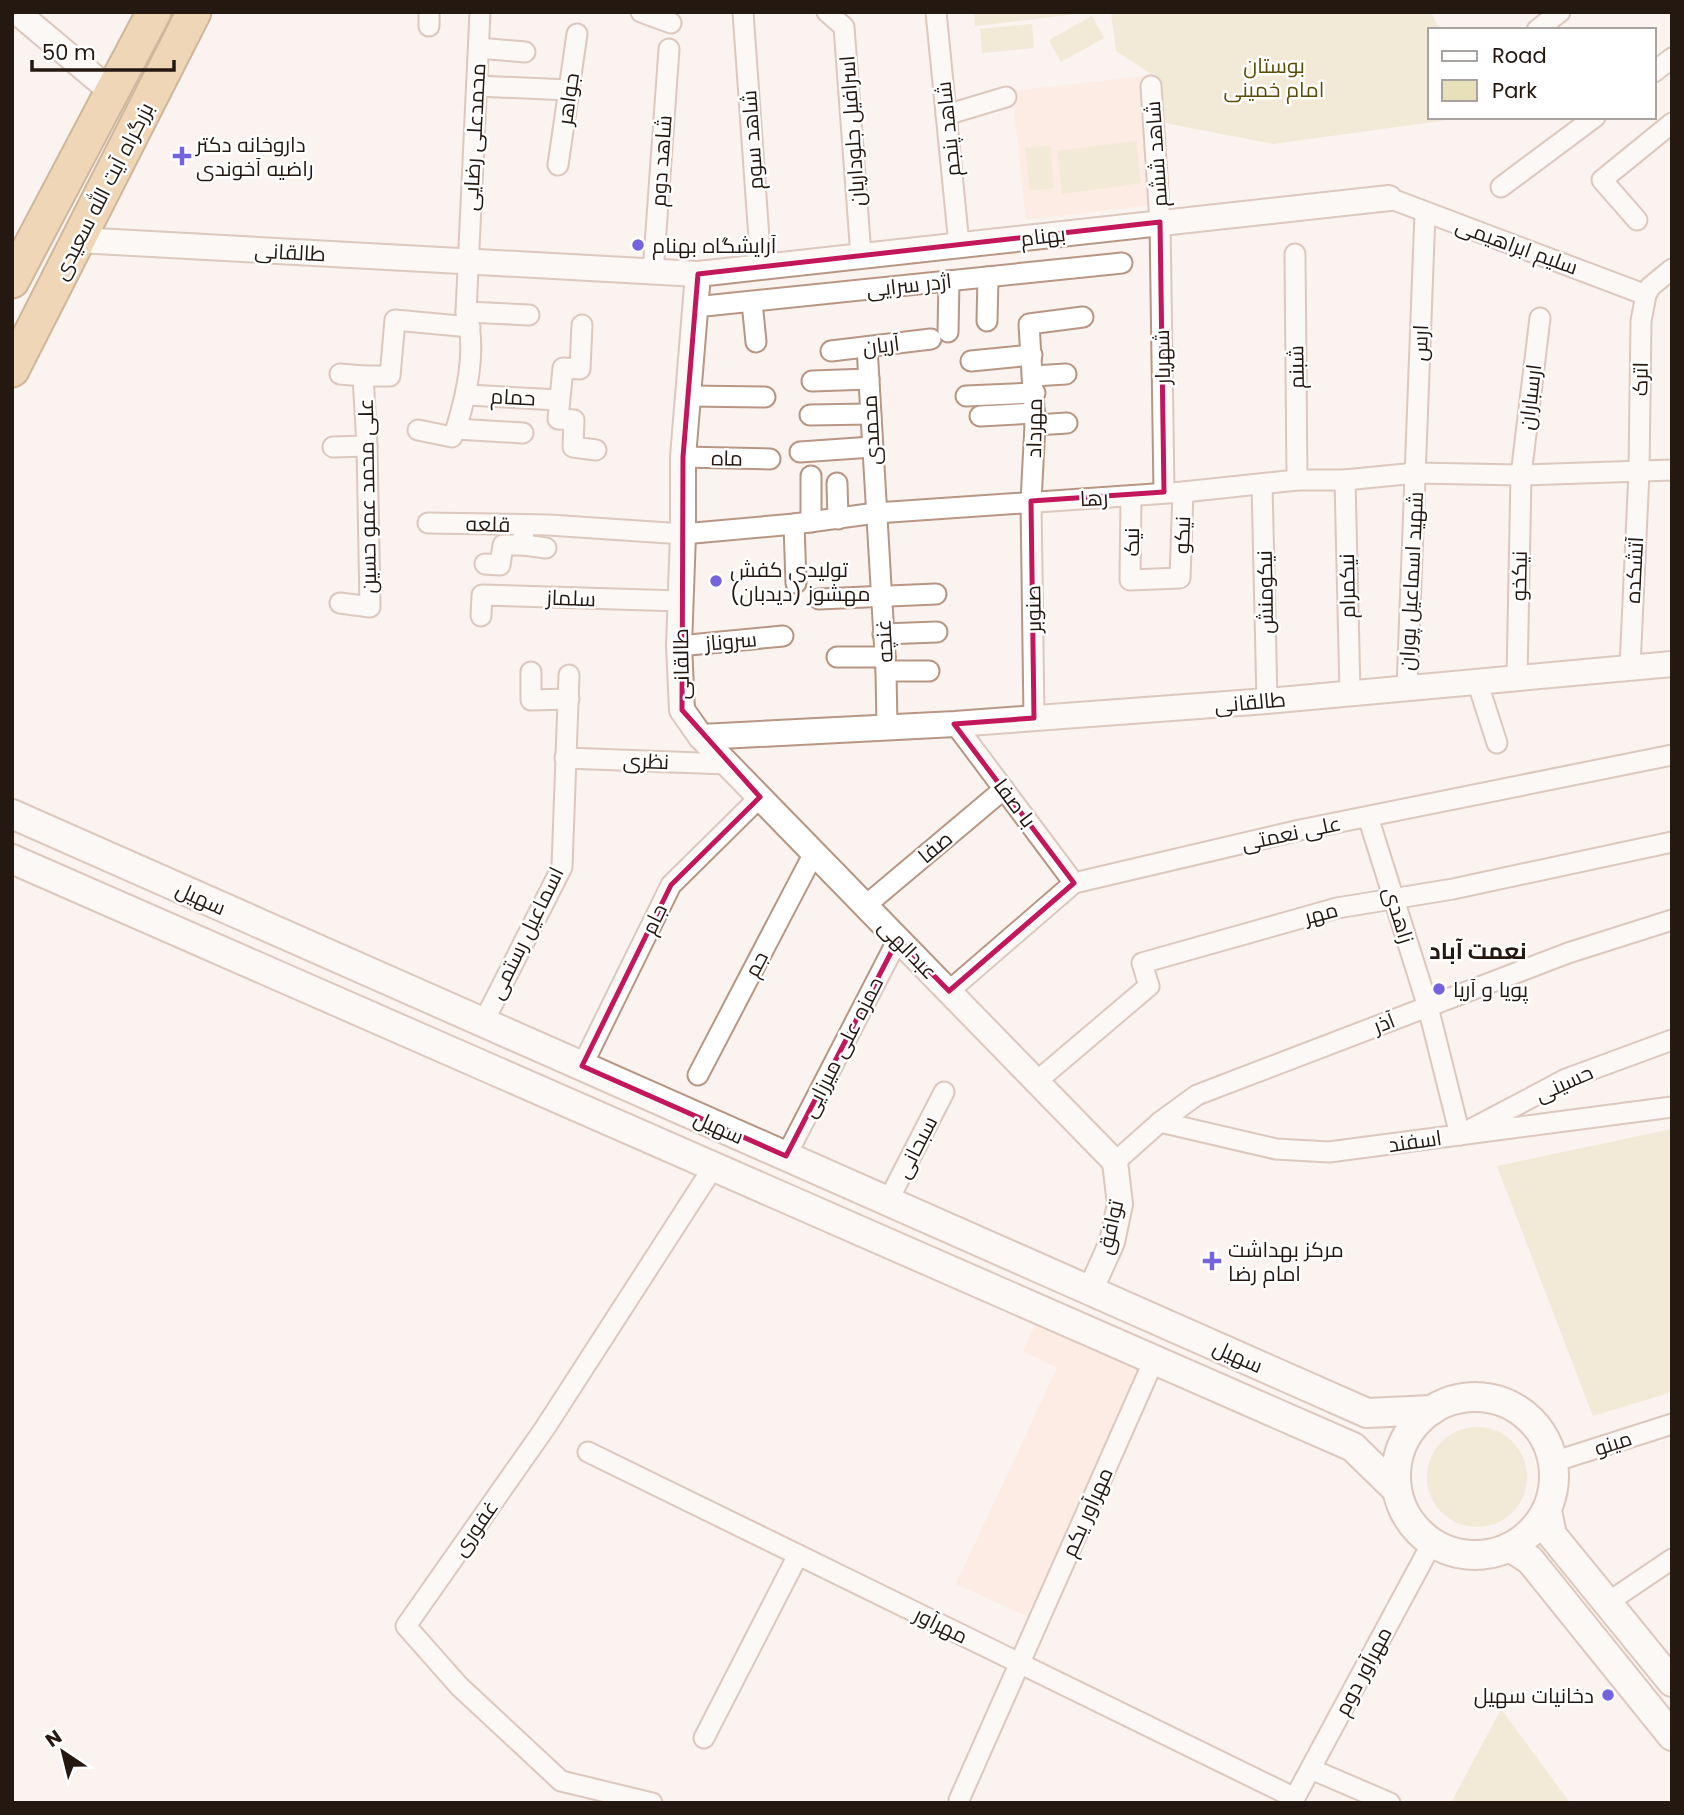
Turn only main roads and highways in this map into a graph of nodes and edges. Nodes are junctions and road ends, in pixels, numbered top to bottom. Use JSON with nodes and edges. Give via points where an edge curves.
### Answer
{"nodes":[{"id":1,"x":154,"y":12,"type":"edge"},
{"id":2,"x":194,"y":12,"type":"edge"},
{"id":3,"x":12,"y":281,"type":"edge"},
{"id":4,"x":12,"y":370,"type":"edge"},
{"id":5,"x":12,"y":814,"type":"edge"},
{"id":6,"x":12,"y":859,"type":"edge"},
{"id":7,"x":1432,"y":1410,"type":"junction"},
{"id":8,"x":1397,"y":1490,"type":"junction"},
{"id":9,"x":1547,"y":1511,"type":"junction"},
{"id":10,"x":1510,"y":1548,"type":"junction"},
{"id":11,"x":1671,"y":1679,"type":"edge"},
{"id":12,"x":1672,"y":1736,"type":"edge"}],
"edges":[{"from":1,"to":3,"type":"highway","name":"بزرگراه آیت الله سعیدی"},
{"from":2,"to":4,"type":"highway","name":"بزرگراه آیت الله سعیدی"},
{"from":5,"to":7,"type":"main road","name":"سهیل","via":[[1367,1413]]},
{"from":6,"to":8,"type":"main road","name":"سهیل","via":[[1353,1447]]},
{"from":7,"to":8,"type":"main road","via":[[1415,1425],[1403,1445],[1396,1467]]},
{"from":7,"to":9,"type":"main road","via":[[1456,1400],[1481,1397],[1507,1404],[1528,1417],[1545,1437],[1553,1462],[1554,1487]]},
{"from":8,"to":10,"type":"main road","via":[[1403,1511],[1432,1543],[1457,1554],[1484,1556]]},
{"from":9,"to":10,"type":"main road","via":[[1532,1532]]},
{"from":9,"to":11,"type":"main road","via":[[1552,1535]]},
{"from":10,"to":12,"type":"main road","via":[[1530,1560]]}]}
